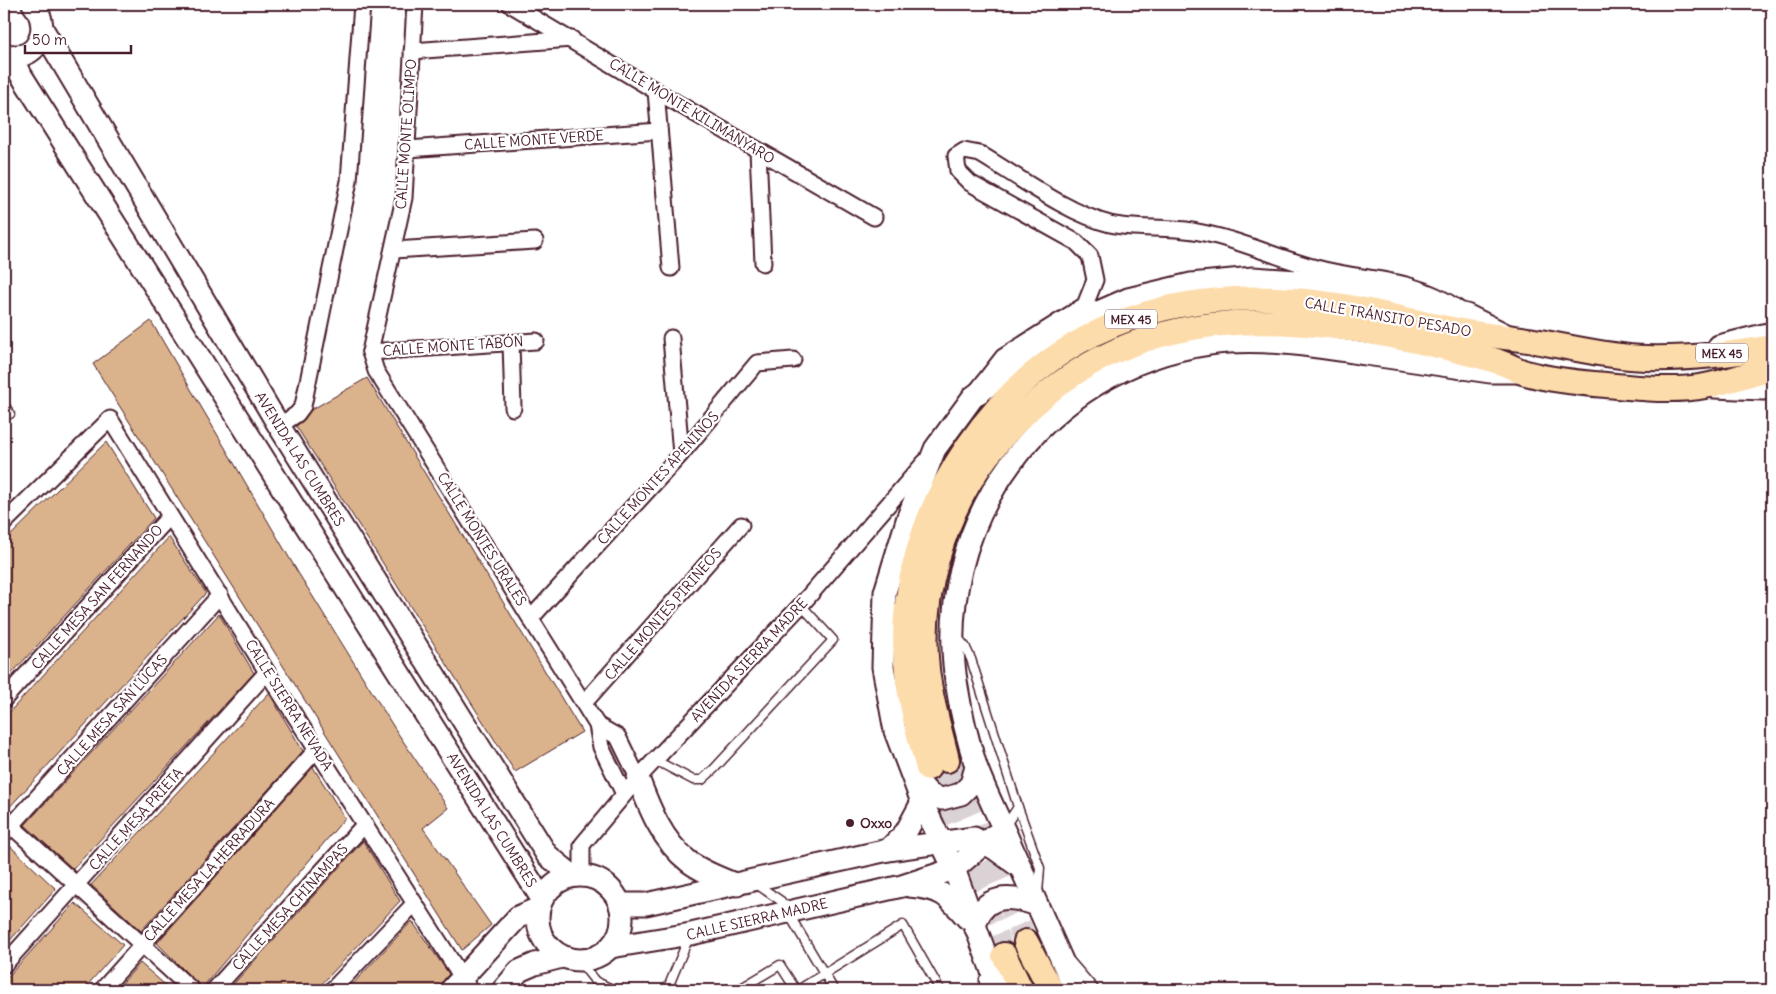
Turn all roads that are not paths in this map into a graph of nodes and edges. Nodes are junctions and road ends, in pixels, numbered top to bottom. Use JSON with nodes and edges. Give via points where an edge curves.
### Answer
{"nodes":[{"id":1,"x":33,"y":4,"type":"edge"},
{"id":2,"x":362,"y":4,"type":"edge"},
{"id":3,"x":415,"y":4,"type":"edge"},
{"id":4,"x":510,"y":4,"type":"edge"},
{"id":5,"x":43,"y":30,"type":"junction"},
{"id":6,"x":572,"y":39,"type":"junction"},
{"id":7,"x":412,"y":50,"type":"junction"},
{"id":8,"x":6,"y":55,"type":"edge"},
{"id":9,"x":656,"y":91,"type":"junction"},
{"id":10,"x":659,"y":131,"type":"junction"},
{"id":11,"x":408,"y":149,"type":"junction"},
{"id":12,"x":758,"y":150,"type":"junction"},
{"id":13,"x":874,"y":217,"type":"dead end"},
{"id":14,"x":535,"y":241,"type":"dead end"},
{"id":15,"x":394,"y":250,"type":"junction"},
{"id":16,"x":763,"y":262,"type":"dead end"},
{"id":17,"x":671,"y":268,"type":"dead end"},
{"id":18,"x":1466,"y":315,"type":"junction"},
{"id":19,"x":1772,"y":333,"type":"edge"},
{"id":20,"x":1511,"y":337,"type":"junction"},
{"id":21,"x":671,"y":338,"type":"dead end"},
{"id":22,"x":536,"y":341,"type":"dead end"},
{"id":23,"x":511,"y":343,"type":"junction"},
{"id":24,"x":1772,"y":347,"type":"edge"},
{"id":25,"x":370,"y":352,"type":"junction"},
{"id":26,"x":1671,"y":357,"type":"junction"},
{"id":27,"x":792,"y":360,"type":"dead end"},
{"id":28,"x":1772,"y":368,"type":"edge"},
{"id":29,"x":1524,"y":372,"type":"junction"},
{"id":30,"x":1704,"y":387,"type":"junction"},
{"id":31,"x":1772,"y":387,"type":"edge"},
{"id":32,"x":973,"y":397,"type":"junction"},
{"id":33,"x":4,"y":404,"type":"edge"},
{"id":34,"x":512,"y":408,"type":"dead end"},
{"id":35,"x":10,"y":414,"type":"dead end"},
{"id":36,"x":279,"y":426,"type":"junction"},
{"id":37,"x":934,"y":452,"type":"junction"},
{"id":38,"x":681,"y":454,"type":"junction"},
{"id":39,"x":170,"y":516,"type":"junction"},
{"id":40,"x":4,"y":523,"type":"edge"},
{"id":41,"x":741,"y":525,"type":"dead end"},
{"id":42,"x":220,"y":595,"type":"junction"},
{"id":43,"x":801,"y":605,"type":"junction"},
{"id":44,"x":532,"y":617,"type":"junction"},
{"id":45,"x":951,"y":631,"type":"junction"},
{"id":46,"x":267,"y":672,"type":"junction"},
{"id":47,"x":4,"y":699,"type":"edge"},
{"id":48,"x":584,"y":704,"type":"junction"},
{"id":49,"x":597,"y":725,"type":"junction"},
{"id":50,"x":317,"y":749,"type":"junction"},
{"id":51,"x":655,"y":760,"type":"junction"},
{"id":52,"x":976,"y":766,"type":"junction"},
{"id":53,"x":930,"y":768,"type":"junction"},
{"id":54,"x":631,"y":786,"type":"junction"},
{"id":55,"x":922,"y":802,"type":"junction"},
{"id":56,"x":1018,"y":807,"type":"junction"},
{"id":57,"x":365,"y":824,"type":"junction"},
{"id":58,"x":6,"y":826,"type":"edge"},
{"id":59,"x":1004,"y":828,"type":"junction"},
{"id":60,"x":983,"y":842,"type":"junction"},
{"id":61,"x":943,"y":843,"type":"junction"},
{"id":62,"x":879,"y":853,"type":"junction"},
{"id":63,"x":1021,"y":868,"type":"junction"},
{"id":64,"x":954,"y":869,"type":"junction"},
{"id":65,"x":578,"y":876,"type":"junction"},
{"id":66,"x":745,"y":883,"type":"junction"},
{"id":67,"x":77,"y":886,"type":"junction"},
{"id":68,"x":902,"y":886,"type":"junction"},
{"id":69,"x":540,"y":903,"type":"junction"},
{"id":70,"x":414,"y":904,"type":"junction"},
{"id":71,"x":620,"y":904,"type":"junction"},
{"id":72,"x":1037,"y":905,"type":"junction"},
{"id":73,"x":788,"y":912,"type":"junction"},
{"id":74,"x":975,"y":927,"type":"junction"},
{"id":75,"x":690,"y":934,"type":"junction"},
{"id":76,"x":1026,"y":942,"type":"tunnel mouth"},
{"id":77,"x":143,"y":945,"type":"junction"},
{"id":78,"x":611,"y":947,"type":"junction"},
{"id":79,"x":993,"y":952,"type":"junction"},
{"id":80,"x":1058,"y":952,"type":"junction"},
{"id":81,"x":570,"y":959,"type":"junction"},
{"id":82,"x":4,"y":965,"type":"edge"},
{"id":83,"x":824,"y":974,"type":"junction"},
{"id":84,"x":991,"y":985,"type":"edge"},
{"id":85,"x":461,"y":986,"type":"edge"},
{"id":86,"x":102,"y":990,"type":"edge"},
{"id":87,"x":192,"y":990,"type":"edge"},
{"id":88,"x":214,"y":990,"type":"edge"},
{"id":89,"x":332,"y":990,"type":"edge"},
{"id":90,"x":503,"y":990,"type":"edge"},
{"id":91,"x":614,"y":990,"type":"edge"},
{"id":92,"x":668,"y":990,"type":"edge"},
{"id":93,"x":745,"y":990,"type":"edge"},
{"id":94,"x":797,"y":990,"type":"edge"},
{"id":95,"x":834,"y":990,"type":"edge"},
{"id":96,"x":940,"y":990,"type":"edge"},
{"id":97,"x":984,"y":990,"type":"edge"},
{"id":98,"x":990,"y":990,"type":"edge"},
{"id":99,"x":1021,"y":990,"type":"edge"},
{"id":100,"x":1050,"y":990,"type":"edge"},
{"id":101,"x":1075,"y":990,"type":"edge"},
{"id":102,"x":1094,"y":990,"type":"edge"}],
"edges":[{"from":1,"to":5,"type":"street","name":"AVENIDA LAS CUMBRES","via":[[43,20]]},
{"from":2,"to":36,"type":"street","via":[[347,190],[303,406]]},
{"from":3,"to":7,"type":"street","name":"CALLE MONTE OLIMPO"},
{"from":4,"to":6,"type":"street","name":"CALLE MONTE KILIMANYARO"},
{"from":5,"to":8,"type":"street","via":[[35,47],[19,56]]},
{"from":5,"to":36,"type":"street","name":"AVENIDA LAS CUMBRES"},
{"from":6,"to":7,"type":"street"},
{"from":6,"to":9,"type":"street","name":"CALLE MONTE KILIMANYARO"},
{"from":7,"to":11,"type":"street","name":"CALLE MONTE OLIMPO"},
{"from":8,"to":69,"type":"street","name":"AVENIDA LAS CUMBRES"},
{"from":9,"to":10,"type":"street"},
{"from":9,"to":12,"type":"street","name":"CALLE MONTE KILIMANYARO"},
{"from":10,"to":11,"type":"street","name":"CALLE MONTE VERDE"},
{"from":10,"to":17,"type":"street"},
{"from":11,"to":15,"type":"street","name":"CALLE MONTE OLIMPO","via":[[404,198]]},
{"from":12,"to":13,"type":"street","name":"CALLE MONTE KILIMANYARO"},
{"from":12,"to":16,"type":"street"},
{"from":14,"to":15,"type":"street"},
{"from":15,"to":25,"type":"street","name":"CALLE MONTE OLIMPO"},
{"from":18,"to":20,"type":"street"},
{"from":18,"to":32,"type":"street","via":[[1359,288],[1294,279],[1253,278],[1191,284],[1128,299],[1073,323]]},
{"from":18,"to":32,"type":"street","via":[[1438,295],[1405,284],[1317,269],[1240,241],[1192,230],[1112,224],[1086,216],[980,154],[964,151],[956,156],[958,170],[970,182],[1076,242],[1090,256],[1095,280],[1085,305],[1003,357]]},
{"from":19,"to":26,"type":"street"},
{"from":20,"to":26,"type":"main road","name":"CALLE TRÁNSITO PESADO","number":"MEX 45","via":[[1614,355]]},
{"from":20,"to":53,"type":"main road","name":"CALLE TRÁNSITO PESADO","number":"MEX 45","via":[[1468,332],[1322,303],[1272,298],[1218,299],[1142,314],[1089,336],[1041,368],[1007,396],[963,454],[935,505],[918,554],[908,598],[907,668],[914,716]]},
{"from":21,"to":38,"type":"street"},
{"from":22,"to":23,"type":"street","name":"CALLE MONTE TABÓN"},
{"from":23,"to":25,"type":"street","name":"CALLE MONTE TABÓN"},
{"from":23,"to":34,"type":"street"},
{"from":24,"to":26,"type":"main road","name":"CALLE TRÁNSITO PESADO","number":"MEX 45"},
{"from":25,"to":44,"type":"street","name":"CALLE MONTES URALES","via":[[376,371]]},
{"from":27,"to":38,"type":"street","name":"CALLE MONTES APENINOS","via":[[757,363]]},
{"from":28,"to":30,"type":"main road","name":"CALLE TRÁNSITO PESADO","number":"MEX 45"},
{"from":29,"to":30,"type":"main road","name":"CALLE TRÁNSITO PESADO","number":"MEX 45","via":[[1607,385]]},
{"from":29,"to":45,"type":"street","via":[[1490,372],[1271,342],[1209,344],[1165,354],[1121,371],[1071,400],[1051,417],[1021,450],[995,487],[970,539],[954,599]]},
{"from":29,"to":53,"type":"main road","name":"CALLE TRÁNSITO PESADO","number":"MEX 45","via":[[1494,360],[1413,341],[1305,324],[1234,323],[1181,330],[1136,341],[1093,361],[1065,379],[1022,415],[982,463],[958,503],[943,545],[931,585],[925,633],[931,697]]},
{"from":30,"to":31,"type":"street"},
{"from":32,"to":37,"type":"street"},
{"from":33,"to":35,"type":"lane"},
{"from":36,"to":65,"type":"street","name":"AVENIDA LAS CUMBRES","via":[[547,855]]},
{"from":37,"to":43,"type":"street","name":"AVENIDA SIERRA MADRE"},
{"from":37,"to":53,"type":"street","via":[[908,517],[885,592],[883,667],[895,731]]},
{"from":38,"to":44,"type":"street","name":"CALLE MONTES APENINOS"},
{"from":39,"to":40,"type":"street","name":"CALLE SIERRA NEVADA","via":[[110,419]]},
{"from":39,"to":42,"type":"street","name":"CALLE SIERRA NEVADA"},
{"from":39,"to":47,"type":"street","name":"CALLE MESA SAN FERNANDO"},
{"from":41,"to":48,"type":"street","name":"CALLE MONTES PIRINEOS"},
{"from":42,"to":46,"type":"street","name":"CALLE SIERRA NEVADA"},
{"from":42,"to":58,"type":"street","name":"CALLE MESA SAN LUCAS"},
{"from":43,"to":51,"type":"street","name":"AVENIDA SIERRA MADRE"},
{"from":43,"to":51,"type":"lane","via":[[833,640],[714,769],[702,780],[693,780]]},
{"from":44,"to":48,"type":"street","name":"CALLE MONTES URALES"},
{"from":45,"to":52,"type":"street","via":[[957,690]]},
{"from":45,"to":56,"type":"lane","via":[[965,646],[971,659]]},
{"from":46,"to":50,"type":"street","name":"CALLE SIERRA NEVADA"},
{"from":46,"to":67,"type":"street","name":"CALLE MESA PRIETA"},
{"from":48,"to":49,"type":"street","name":"CALLE MONTES URALES"},
{"from":49,"to":54,"type":"street","name":"CALLE MONTES URALES","via":[[601,747]]},
{"from":49,"to":54,"type":"street","name":"CALLE MONTES URALES","via":[[618,737]]},
{"from":50,"to":57,"type":"street","name":"CALLE SIERRA NEVADA"},
{"from":50,"to":77,"type":"street","name":"CALLE MESA LA HERRADURA"},
{"from":51,"to":54,"type":"street","name":"AVENIDA SIERRA MADRE"},
{"from":52,"to":53,"type":"street","via":[[971,784],[961,794],[942,799],[930,795]]},
{"from":52,"to":59,"type":"street"},
{"from":53,"to":55,"type":"street"},
{"from":54,"to":65,"type":"street","name":"AVENIDA SIERRA MADRE","via":[[582,845]]},
{"from":54,"to":66,"type":"street","via":[[676,851],[699,868]]},
{"from":55,"to":61,"type":"street"},
{"from":55,"to":62,"type":"street","via":[[906,832]]},
{"from":56,"to":59,"type":"lane"},
{"from":56,"to":72,"type":"lane","via":[[1040,868]]},
{"from":57,"to":70,"type":"street","name":"CALLE SIERRA NEVADA"},
{"from":57,"to":88,"type":"street","name":"CALLE MESA CHINAMPAS"},
{"from":58,"to":67,"type":"street"},
{"from":59,"to":60,"type":"street"},
{"from":59,"to":63,"type":"street"},
{"from":60,"to":61,"type":"street","via":[[974,838]]},
{"from":60,"to":63,"type":"street"},
{"from":60,"to":64,"type":"street"},
{"from":61,"to":62,"type":"street"},
{"from":61,"to":64,"type":"street"},
{"from":62,"to":66,"type":"street"},
{"from":63,"to":72,"type":"street"},
{"from":64,"to":68,"type":"street"},
{"from":64,"to":74,"type":"street"},
{"from":65,"to":69,"type":"street","via":[[561,880],[550,888]]},
{"from":65,"to":71,"type":"street","via":[[598,880],[611,890]]},
{"from":66,"to":71,"type":"street","via":[[646,904]]},
{"from":66,"to":73,"type":"lane","via":[[781,901]]},
{"from":67,"to":77,"type":"street"},
{"from":67,"to":82,"type":"street","name":"CALLE MESA PRIETA"},
{"from":68,"to":73,"type":"street","name":"CALLE SIERRA MADRE"},
{"from":68,"to":74,"type":"street","via":[[939,891],[951,899]]},
{"from":69,"to":81,"type":"street","via":[[538,927],[547,945]]},
{"from":69,"to":85,"type":"street","via":[[518,917]]},
{"from":70,"to":85,"type":"street","name":"CALLE SIERRA NEVADA"},
{"from":70,"to":89,"type":"street"},
{"from":71,"to":78,"type":"street","via":[[619,934]]},
{"from":72,"to":74,"type":"street","via":[[1016,897],[1002,898],[986,906]]},
{"from":72,"to":80,"type":"street"},
{"from":73,"to":75,"type":"street","name":"CALLE SIERRA MADRE"},
{"from":73,"to":83,"type":"lane"},
{"from":74,"to":79,"type":"street"},
{"from":75,"to":78,"type":"street","name":"CALLE SIERRA MADRE"},
{"from":75,"to":92,"type":"lane"},
{"from":76,"to":100,"type":"main road"},
{"from":77,"to":86,"type":"street","name":"CALLE MESA LA HERRADURA"},
{"from":77,"to":87,"type":"street"},
{"from":78,"to":81,"type":"street","via":[[601,956]]},
{"from":79,"to":84,"type":"street"},
{"from":79,"to":99,"type":"main road"},
{"from":80,"to":101,"type":"street"},
{"from":80,"to":102,"type":"lane","via":[[1074,964]]},
{"from":81,"to":90,"type":"street","via":[[535,964],[519,971]]},
{"from":81,"to":91,"type":"lane","via":[[595,982]]},
{"from":83,"to":94,"type":"lane"},
{"from":83,"to":95,"type":"lane"},
{"from":83,"to":96,"type":"lane","via":[[903,926]]},
{"from":84,"to":97,"type":"lane"},
{"from":84,"to":98,"type":"lane"},
{"from":93,"to":94,"type":"lane","via":[[743,987],[780,965]]}]}
